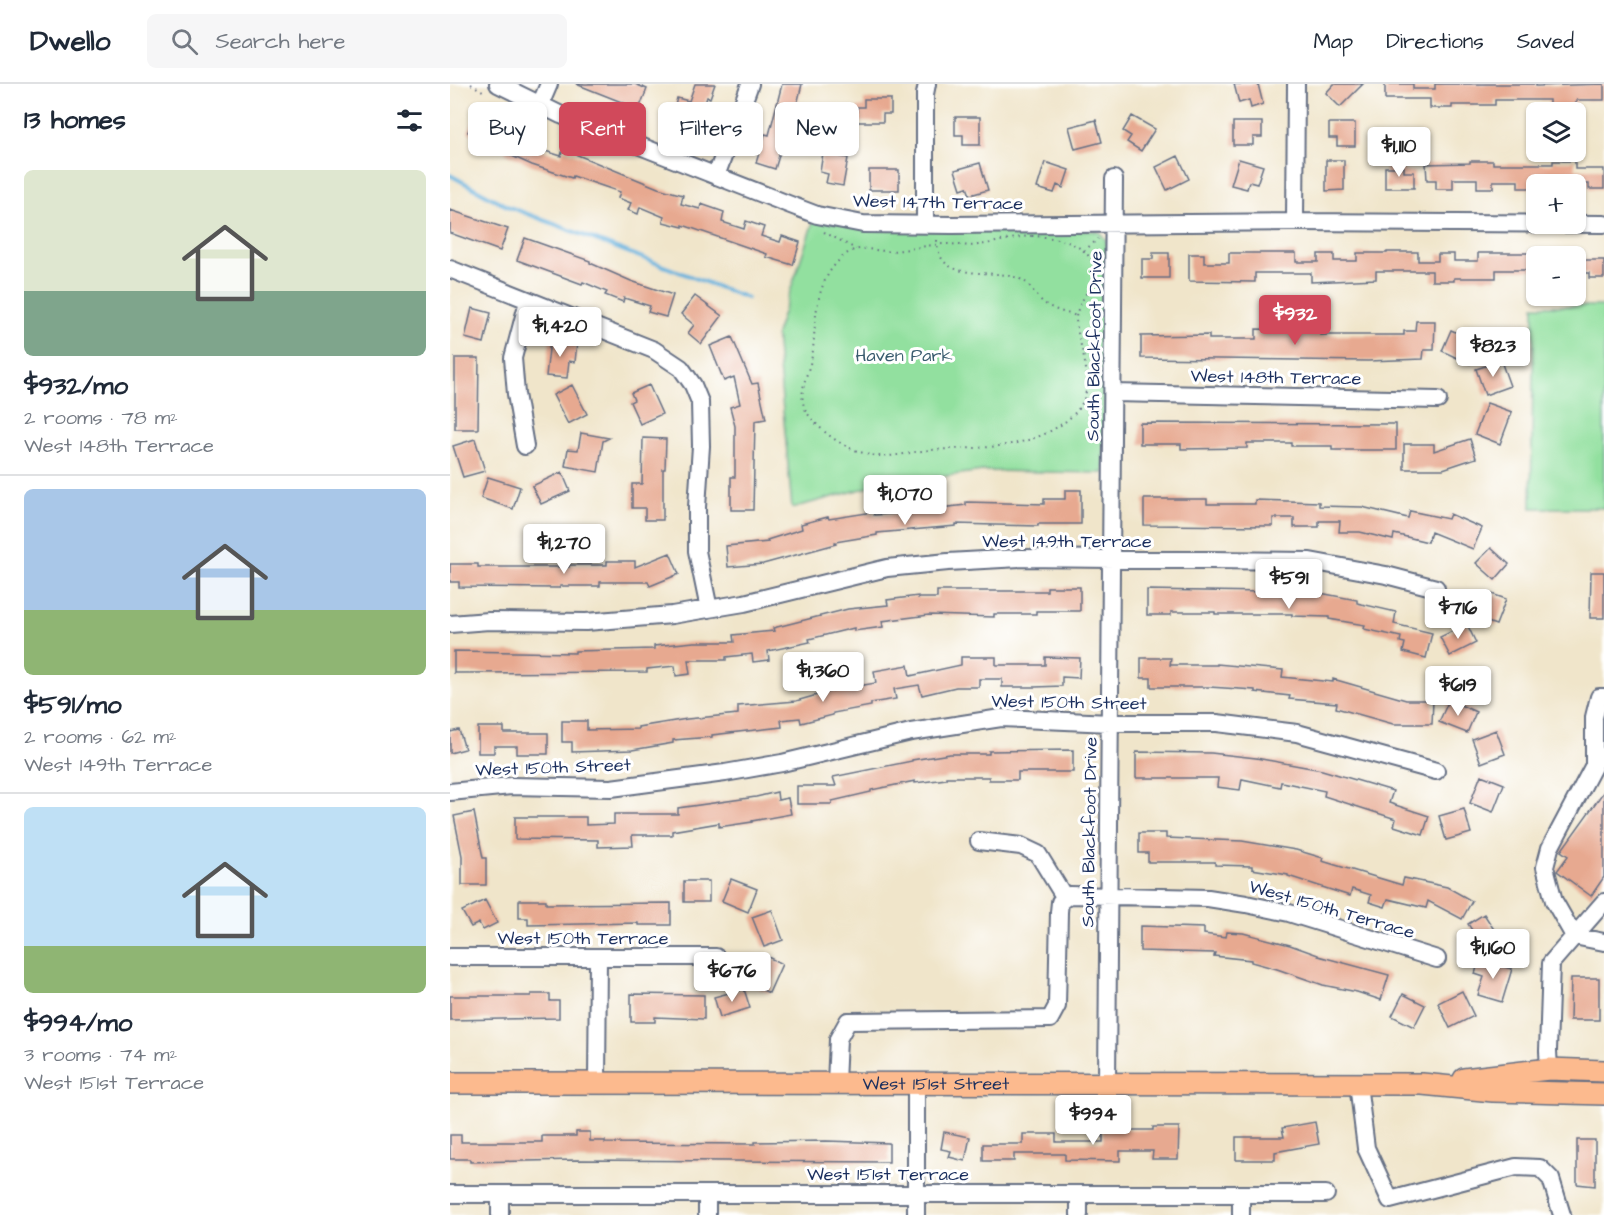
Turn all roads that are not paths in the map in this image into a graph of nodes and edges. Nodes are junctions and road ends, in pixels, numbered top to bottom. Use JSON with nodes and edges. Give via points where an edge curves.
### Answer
{"nodes":[{"id":1,"x":498,"y":84,"type":"edge"},
{"id":2,"x":549,"y":84,"type":"edge"},
{"id":3,"x":750,"y":84,"type":"edge"},
{"id":4,"x":927,"y":84,"type":"edge"},
{"id":5,"x":1296,"y":84,"type":"edge"},
{"id":6,"x":534,"y":102,"type":"edge"},
{"id":7,"x":541,"y":102,"type":"edge"},
{"id":8,"x":547,"y":108,"type":"edge"},
{"id":9,"x":716,"y":176,"type":"junction"},
{"id":10,"x":1114,"y":179,"type":"dead end"},
{"id":11,"x":1114,"y":222,"type":"junction"},
{"id":12,"x":1295,"y":222,"type":"junction"},
{"id":13,"x":1604,"y":224,"type":"edge"},
{"id":14,"x":931,"y":225,"type":"junction"},
{"id":15,"x":450,"y":268,"type":"edge"},
{"id":16,"x":528,"y":301,"type":"junction"},
{"id":17,"x":1113,"y":393,"type":"junction"},
{"id":18,"x":1438,"y":400,"type":"dead end"},
{"id":19,"x":525,"y":446,"type":"dead end"},
{"id":20,"x":1111,"y":559,"type":"junction"},
{"id":21,"x":1436,"y":588,"type":"dead end"},
{"id":22,"x":709,"y":609,"type":"junction"},
{"id":23,"x":450,"y":624,"type":"edge"},
{"id":24,"x":1602,"y":692,"type":"edge"},
{"id":25,"x":1110,"y":723,"type":"junction"},
{"id":26,"x":1436,"y":771,"type":"dead end"},
{"id":27,"x":450,"y":792,"type":"edge"},
{"id":28,"x":979,"y":841,"type":"dead end"},
{"id":29,"x":1108,"y":897,"type":"junction"},
{"id":30,"x":1065,"y":898,"type":"junction"},
{"id":31,"x":1604,"y":902,"type":"edge"},
{"id":32,"x":1574,"y":936,"type":"junction"},
{"id":33,"x":1604,"y":942,"type":"edge"},
{"id":34,"x":450,"y":957,"type":"edge"},
{"id":35,"x":598,"y":957,"type":"junction"},
{"id":36,"x":716,"y":957,"type":"dead end"},
{"id":37,"x":1437,"y":959,"type":"dead end"},
{"id":38,"x":1549,"y":1070,"type":"junction"},
{"id":39,"x":1604,"y":1071,"type":"edge"},
{"id":40,"x":450,"y":1083,"type":"edge"},
{"id":41,"x":597,"y":1083,"type":"junction"},
{"id":42,"x":836,"y":1083,"type":"junction"},
{"id":43,"x":916,"y":1083,"type":"junction"},
{"id":44,"x":1107,"y":1083,"type":"junction"},
{"id":45,"x":1358,"y":1084,"type":"junction"},
{"id":46,"x":1422,"y":1084,"type":"junction"},
{"id":47,"x":1474,"y":1089,"type":"junction"},
{"id":48,"x":1604,"y":1094,"type":"edge"},
{"id":49,"x":450,"y":1194,"type":"edge"},
{"id":50,"x":500,"y":1194,"type":"junction"},
{"id":51,"x":707,"y":1194,"type":"junction"},
{"id":52,"x":916,"y":1194,"type":"junction"},
{"id":53,"x":1079,"y":1194,"type":"junction"},
{"id":54,"x":1241,"y":1194,"type":"junction"},
{"id":55,"x":1326,"y":1194,"type":"dead end"},
{"id":56,"x":500,"y":1215,"type":"edge"},
{"id":57,"x":707,"y":1215,"type":"edge"},
{"id":58,"x":916,"y":1215,"type":"edge"},
{"id":59,"x":1079,"y":1215,"type":"edge"},
{"id":60,"x":1241,"y":1215,"type":"edge"},
{"id":61,"x":1562,"y":1215,"type":"edge"}],
"edges":[{"from":1,"to":6,"type":"street","name":"West 147th Terrace"},
{"from":2,"to":7,"type":"street"},
{"from":3,"to":9,"type":"street"},
{"from":4,"to":14,"type":"street"},
{"from":5,"to":12,"type":"street"},
{"from":8,"to":9,"type":"street","name":"West 147th Terrace"},
{"from":9,"to":14,"type":"street","name":"West 147th Terrace","via":[[817,215],[863,224]]},
{"from":10,"to":11,"type":"street"},
{"from":11,"to":12,"type":"street","name":"West 147th Terrace"},
{"from":11,"to":14,"type":"street","name":"West 147th Terrace"},
{"from":11,"to":17,"type":"street","name":"South Blackfoot Drive"},
{"from":12,"to":13,"type":"street","name":"West 147th Terrace"},
{"from":15,"to":16,"type":"street"},
{"from":16,"to":19,"type":"street","via":[[513,358]]},
{"from":16,"to":22,"type":"street","via":[[654,350],[681,368],[693,385],[700,402],[697,551]]},
{"from":17,"to":18,"type":"street","name":"West 148th Terrace"},
{"from":17,"to":20,"type":"street","name":"South Blackfoot Drive"},
{"from":20,"to":21,"type":"street","name":"West 149th Terrace","via":[[1310,561]]},
{"from":20,"to":22,"type":"street","name":"West 149th Terrace","via":[[1020,558],[887,568]]},
{"from":20,"to":25,"type":"street","name":"South Blackfoot Drive"},
{"from":22,"to":23,"type":"street","name":"West 149th Terrace","via":[[586,622]]},
{"from":24,"to":32,"type":"street","via":[[1594,717],[1594,765],[1550,848],[1545,867],[1554,902]]},
{"from":25,"to":26,"type":"street","name":"West 150th Street","via":[[1217,723],[1297,733]]},
{"from":25,"to":27,"type":"street","name":"West 150th Street","via":[[1001,718],[911,732],[725,773],[611,788],[511,786]]},
{"from":25,"to":29,"type":"street","name":"South Blackfoot Drive"},
{"from":28,"to":30,"type":"street","via":[[1022,846],[1038,854]]},
{"from":29,"to":30,"type":"street","name":"West 150th Terrace"},
{"from":29,"to":37,"type":"street","name":"West 150th Terrace","via":[[1208,898],[1246,904],[1289,913]]},
{"from":29,"to":44,"type":"street","name":"South Blackfoot Drive"},
{"from":30,"to":42,"type":"street","via":[[1060,902],[1059,912],[1057,1006],[1050,1019],[848,1021],[838,1038]]},
{"from":31,"to":32,"type":"street"},
{"from":32,"to":33,"type":"street"},
{"from":32,"to":38,"type":"street","via":[[1551,963]]},
{"from":34,"to":35,"type":"street","name":"West 150th Terrace"},
{"from":35,"to":36,"type":"street","name":"West 150th Terrace"},
{"from":35,"to":41,"type":"street"},
{"from":38,"to":39,"type":"main road","name":"West 151st Street"},
{"from":38,"to":46,"type":"main road","name":"West 151st Street"},
{"from":38,"to":47,"type":"main road","via":[[1541,1085]]},
{"from":40,"to":41,"type":"main road","name":"West 151st Street"},
{"from":41,"to":42,"type":"main road","name":"West 151st Street"},
{"from":42,"to":43,"type":"main road","name":"West 151st Street"},
{"from":43,"to":44,"type":"main road","name":"West 151st Street"},
{"from":43,"to":52,"type":"street"},
{"from":44,"to":45,"type":"main road","name":"West 151st Street"},
{"from":45,"to":46,"type":"main road","name":"West 151st Street"},
{"from":45,"to":61,"type":"street","via":[[1366,1148],[1390,1200],[1516,1167],[1540,1168],[1551,1179]]},
{"from":46,"to":47,"type":"main road","name":"West 151st Street"},
{"from":47,"to":48,"type":"main road","name":"West 151st Street"},
{"from":49,"to":50,"type":"street","name":"West 151st Terrace"},
{"from":50,"to":51,"type":"street","name":"West 151st Terrace"},
{"from":50,"to":56,"type":"street"},
{"from":51,"to":52,"type":"street","name":"West 151st Terrace"},
{"from":51,"to":57,"type":"street"},
{"from":52,"to":53,"type":"street","name":"West 151st Terrace"},
{"from":52,"to":58,"type":"street"},
{"from":53,"to":54,"type":"street","name":"West 151st Terrace"},
{"from":53,"to":59,"type":"street"},
{"from":54,"to":55,"type":"street","name":"West 151st Terrace"},
{"from":54,"to":60,"type":"street"}]}
